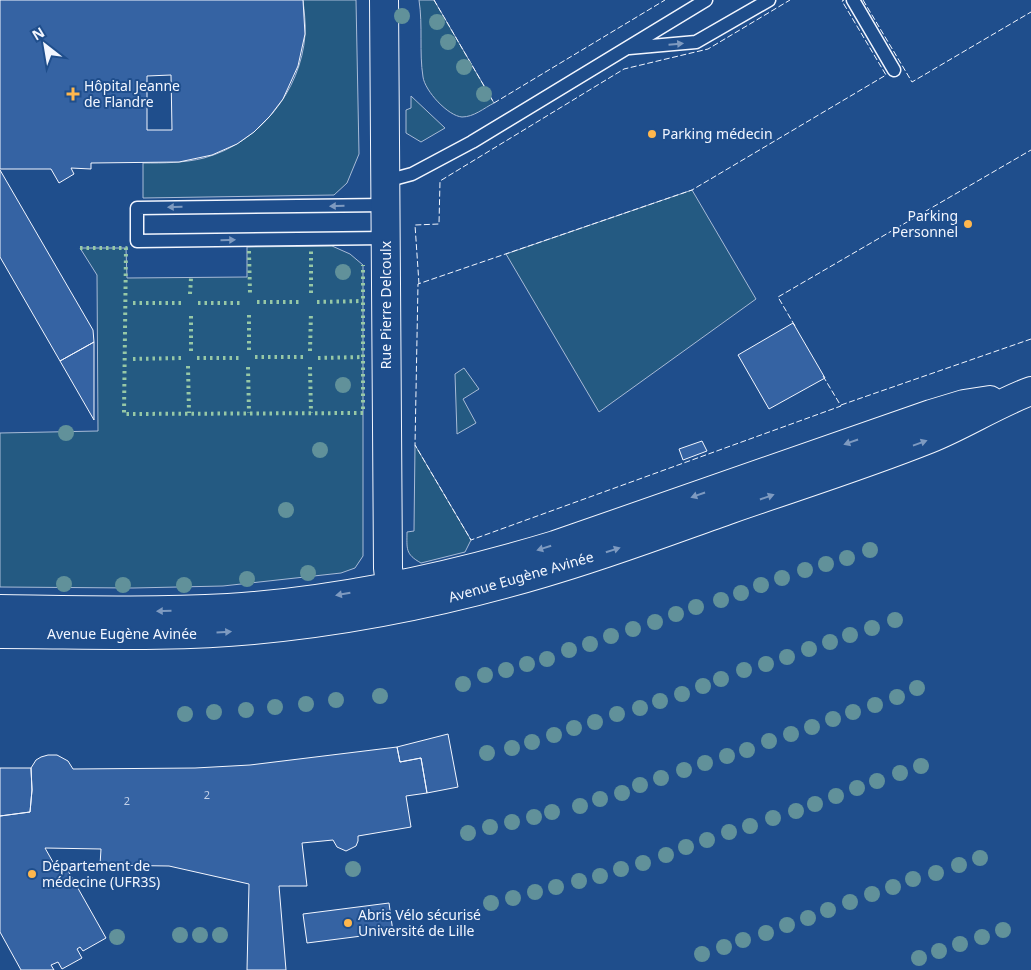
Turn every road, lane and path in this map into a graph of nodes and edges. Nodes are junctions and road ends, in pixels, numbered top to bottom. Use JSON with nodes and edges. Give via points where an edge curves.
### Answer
{"nodes":[{"id":1,"x":384,"y":0,"type":"edge"},
{"id":2,"x":706,"y":0,"type":"edge"},
{"id":3,"x":769,"y":0,"type":"edge"},
{"id":4,"x":853,"y":0,"type":"edge"},
{"id":5,"x":627,"y":48,"type":"junction"},
{"id":6,"x":894,"y":70,"type":"dead end"},
{"id":7,"x":386,"y":193,"type":"junction"},
{"id":8,"x":386,"y":238,"type":"junction"},
{"id":9,"x":1023,"y":394,"type":"edge"},
{"id":10,"x":394,"y":597,"type":"junction"},
{"id":11,"x":0,"y":609,"type":"edge"},
{"id":12,"x":0,"y":634,"type":"edge"}],
"edges":[{"from":1,"to":7,"type":"street","name":"Rue Pierre Delcoulx"},
{"from":2,"to":5,"type":"lane"},
{"from":5,"to":3,"type":"lane","one_way":true,"via":[[696,42]]},
{"from":4,"to":6,"type":"lane"},
{"from":5,"to":7,"type":"lane","via":[[412,174]]},
{"from":7,"to":8,"type":"street","name":"Rue Pierre Delcoulx"},
{"from":7,"to":8,"type":"lane","one_way":true,"via":[[137,208],[137,241]]},
{"from":8,"to":10,"type":"street","name":"Rue Pierre Delcoulx","via":[[388,568]]},
{"from":9,"to":10,"type":"street","name":"Avenue Eugène Avinée","via":[[964,404],[931,414],[628,520]]},
{"from":10,"to":11,"type":"street","name":"Avenue Eugène Avinée","one_way":true,"via":[[148,611]]},
{"from":12,"to":10,"type":"street","name":"Avenue Eugène Avinée","one_way":true,"via":[[226,632],[311,623]]}]}
